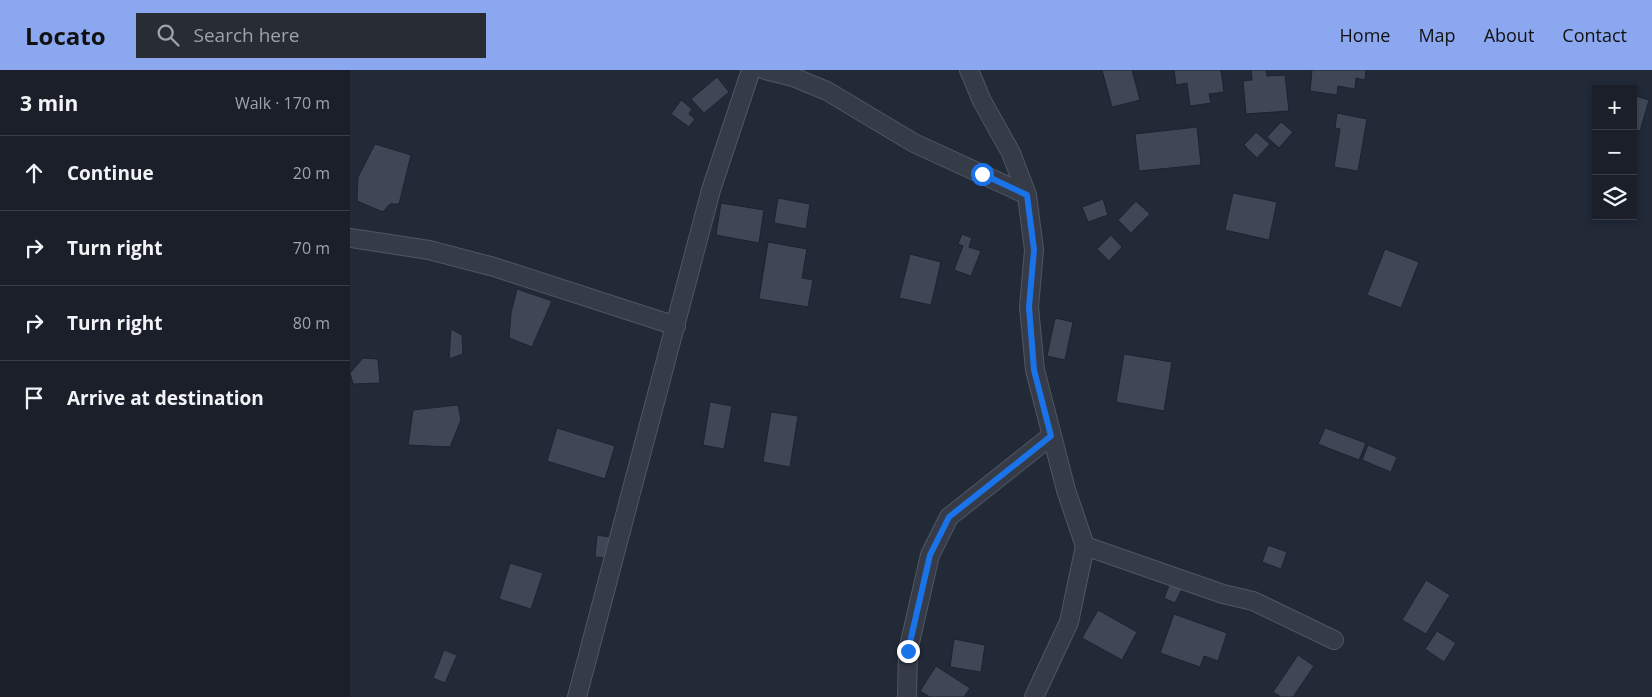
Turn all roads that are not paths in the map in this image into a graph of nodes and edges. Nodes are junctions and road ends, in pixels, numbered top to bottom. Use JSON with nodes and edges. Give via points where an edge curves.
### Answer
{"nodes":[{"id":1,"x":751,"y":70,"type":"edge"},
{"id":2,"x":765,"y":70,"type":"edge"},
{"id":3,"x":969,"y":70,"type":"edge"},
{"id":4,"x":1027,"y":195,"type":"junction"},
{"id":5,"x":350,"y":238,"type":"edge"},
{"id":6,"x":676,"y":326,"type":"junction"},
{"id":7,"x":1051,"y":436,"type":"junction"},
{"id":8,"x":1085,"y":546,"type":"junction"},
{"id":9,"x":1334,"y":640,"type":"dead end"},
{"id":10,"x":576,"y":697,"type":"edge"},
{"id":11,"x":907,"y":697,"type":"edge"},
{"id":12,"x":1034,"y":697,"type":"edge"}],
"edges":[{"from":1,"to":6,"type":"street","via":[[711,190]]},
{"from":2,"to":4,"type":"street","via":[[828,91],[921,147]]},
{"from":3,"to":4,"type":"street","via":[[1011,153]]},
{"from":4,"to":7,"type":"street","via":[[1034,250],[1029,307],[1034,370]]},
{"from":5,"to":6,"type":"street","via":[[428,250]]},
{"from":6,"to":10,"type":"street"},
{"from":7,"to":8,"type":"street"},
{"from":7,"to":11,"type":"street","via":[[949,517],[930,555],[908,651]]},
{"from":8,"to":9,"type":"street","via":[[1223,594],[1253,601]]},
{"from":8,"to":12,"type":"street","via":[[1070,622]]}]}
